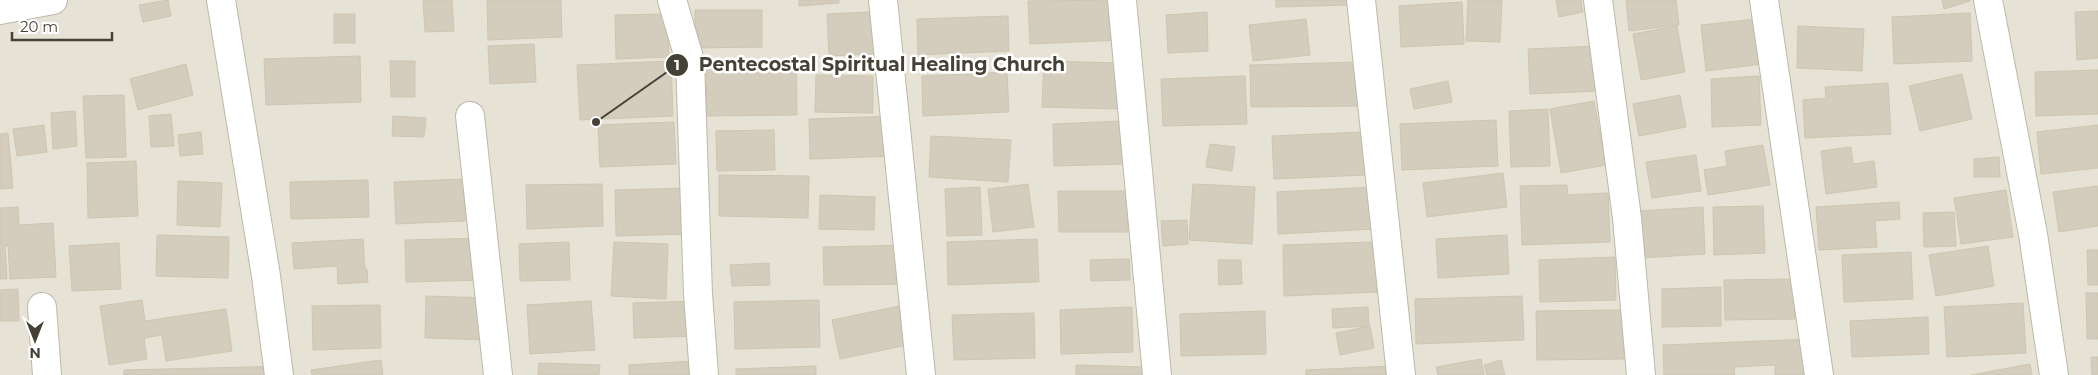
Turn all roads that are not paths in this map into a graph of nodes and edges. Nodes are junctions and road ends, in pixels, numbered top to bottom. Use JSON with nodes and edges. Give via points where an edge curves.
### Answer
{"nodes":[{"id":1,"x":53,"y":0,"type":"edge"},
{"id":2,"x":221,"y":0,"type":"edge"},
{"id":3,"x":672,"y":0,"type":"edge"},
{"id":4,"x":883,"y":0,"type":"edge"},
{"id":5,"x":1122,"y":0,"type":"edge"},
{"id":6,"x":1361,"y":0,"type":"edge"},
{"id":7,"x":1598,"y":0,"type":"edge"},
{"id":8,"x":1764,"y":0,"type":"edge"},
{"id":9,"x":1988,"y":0,"type":"edge"},
{"id":10,"x":0,"y":10,"type":"edge"},
{"id":11,"x":470,"y":116,"type":"dead end"},
{"id":12,"x":42,"y":307,"type":"dead end"},
{"id":13,"x":47,"y":375,"type":"edge"},
{"id":14,"x":279,"y":375,"type":"edge"},
{"id":15,"x":498,"y":375,"type":"edge"},
{"id":16,"x":704,"y":375,"type":"edge"},
{"id":17,"x":921,"y":375,"type":"edge"},
{"id":18,"x":1157,"y":375,"type":"edge"},
{"id":19,"x":1401,"y":375,"type":"edge"},
{"id":20,"x":1641,"y":375,"type":"edge"},
{"id":21,"x":1819,"y":375,"type":"edge"},
{"id":22,"x":2054,"y":375,"type":"edge"}],
"edges":[{"from":1,"to":10,"type":"street"},
{"from":2,"to":14,"type":"street"},
{"from":3,"to":16,"type":"street","via":[[690,61]]},
{"from":4,"to":17,"type":"street"},
{"from":5,"to":18,"type":"street"},
{"from":6,"to":19,"type":"street"},
{"from":7,"to":20,"type":"street","via":[[1626,218]]},
{"from":8,"to":21,"type":"street"},
{"from":9,"to":22,"type":"street","via":[[2033,234]]},
{"from":11,"to":15,"type":"street"},
{"from":12,"to":13,"type":"street"}]}
